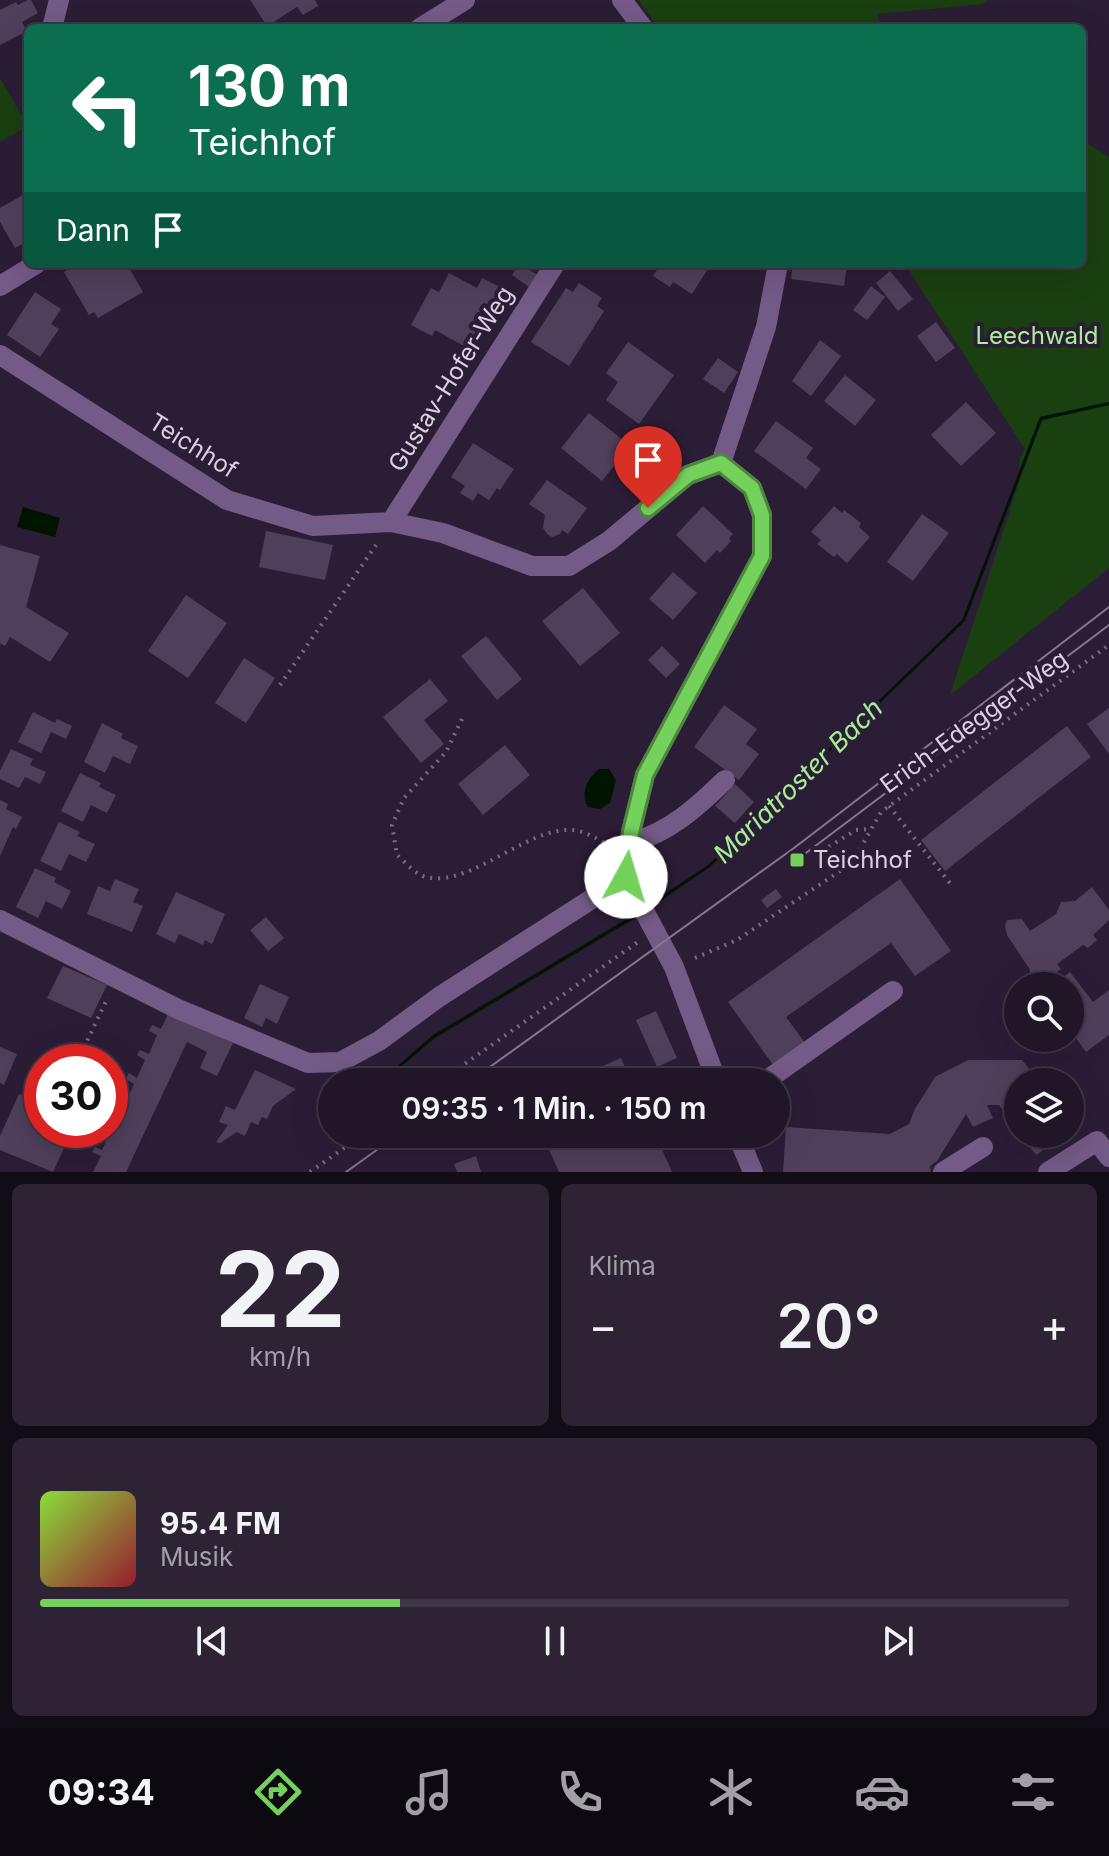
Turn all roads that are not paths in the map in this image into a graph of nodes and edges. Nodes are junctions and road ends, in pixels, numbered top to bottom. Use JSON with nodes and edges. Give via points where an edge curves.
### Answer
{"nodes":[{"id":1,"x":59,"y":0,"type":"edge"},
{"id":2,"x":465,"y":0,"type":"edge"},
{"id":3,"x":622,"y":0,"type":"edge"},
{"id":4,"x":53,"y":24,"type":"edge"},
{"id":5,"x":426,"y":24,"type":"edge"},
{"id":6,"x":640,"y":24,"type":"edge"},
{"id":7,"x":29,"y":268,"type":"edge"},
{"id":8,"x":552,"y":268,"type":"edge"},
{"id":9,"x":777,"y":268,"type":"edge"},
{"id":10,"x":0,"y":286,"type":"edge"},
{"id":11,"x":0,"y":355,"type":"edge"},
{"id":12,"x":721,"y":463,"type":"junction"},
{"id":13,"x":391,"y":522,"type":"junction"},
{"id":14,"x":725,"y":780,"type":"dead end"},
{"id":15,"x":630,"y":869,"type":"junction"},
{"id":16,"x":0,"y":920,"type":"edge"},
{"id":17,"x":893,"y":991,"type":"dead end"},
{"id":18,"x":712,"y":1068,"type":"edge"},
{"id":19,"x":784,"y":1068,"type":"edge"},
{"id":20,"x":983,"y":1147,"type":"dead end"},
{"id":21,"x":743,"y":1148,"type":"edge"},
{"id":22,"x":1109,"y":1157,"type":"edge"},
{"id":23,"x":753,"y":1172,"type":"edge"},
{"id":24,"x":943,"y":1172,"type":"edge"},
{"id":25,"x":1048,"y":1172,"type":"edge"}],
"edges":[{"from":1,"to":4,"type":"street"},
{"from":2,"to":5,"type":"street"},
{"from":3,"to":6,"type":"street"},
{"from":7,"to":10,"type":"street"},
{"from":8,"to":13,"type":"street","name":"Gustav-Hofer-Weg"},
{"from":9,"to":12,"type":"street","via":[[766,327]]},
{"from":11,"to":13,"type":"street","name":"Teichhof","via":[[227,500],[313,526]]},
{"from":12,"to":13,"type":"street","name":"Teichhof","via":[[688,475],[609,541],[569,566],[532,566],[443,533]]},
{"from":12,"to":15,"type":"street","via":[[752,488],[762,515],[762,556],[645,775]]},
{"from":14,"to":15,"type":"street","via":[[695,810],[662,831]]},
{"from":15,"to":16,"type":"street","via":[[379,1041],[340,1062],[308,1063],[178,1009]]},
{"from":15,"to":18,"type":"street"},
{"from":17,"to":19,"type":"street"},
{"from":20,"to":24,"type":"street"},
{"from":21,"to":23,"type":"street"},
{"from":22,"to":25,"type":"street","via":[[1097,1141]]}]}
